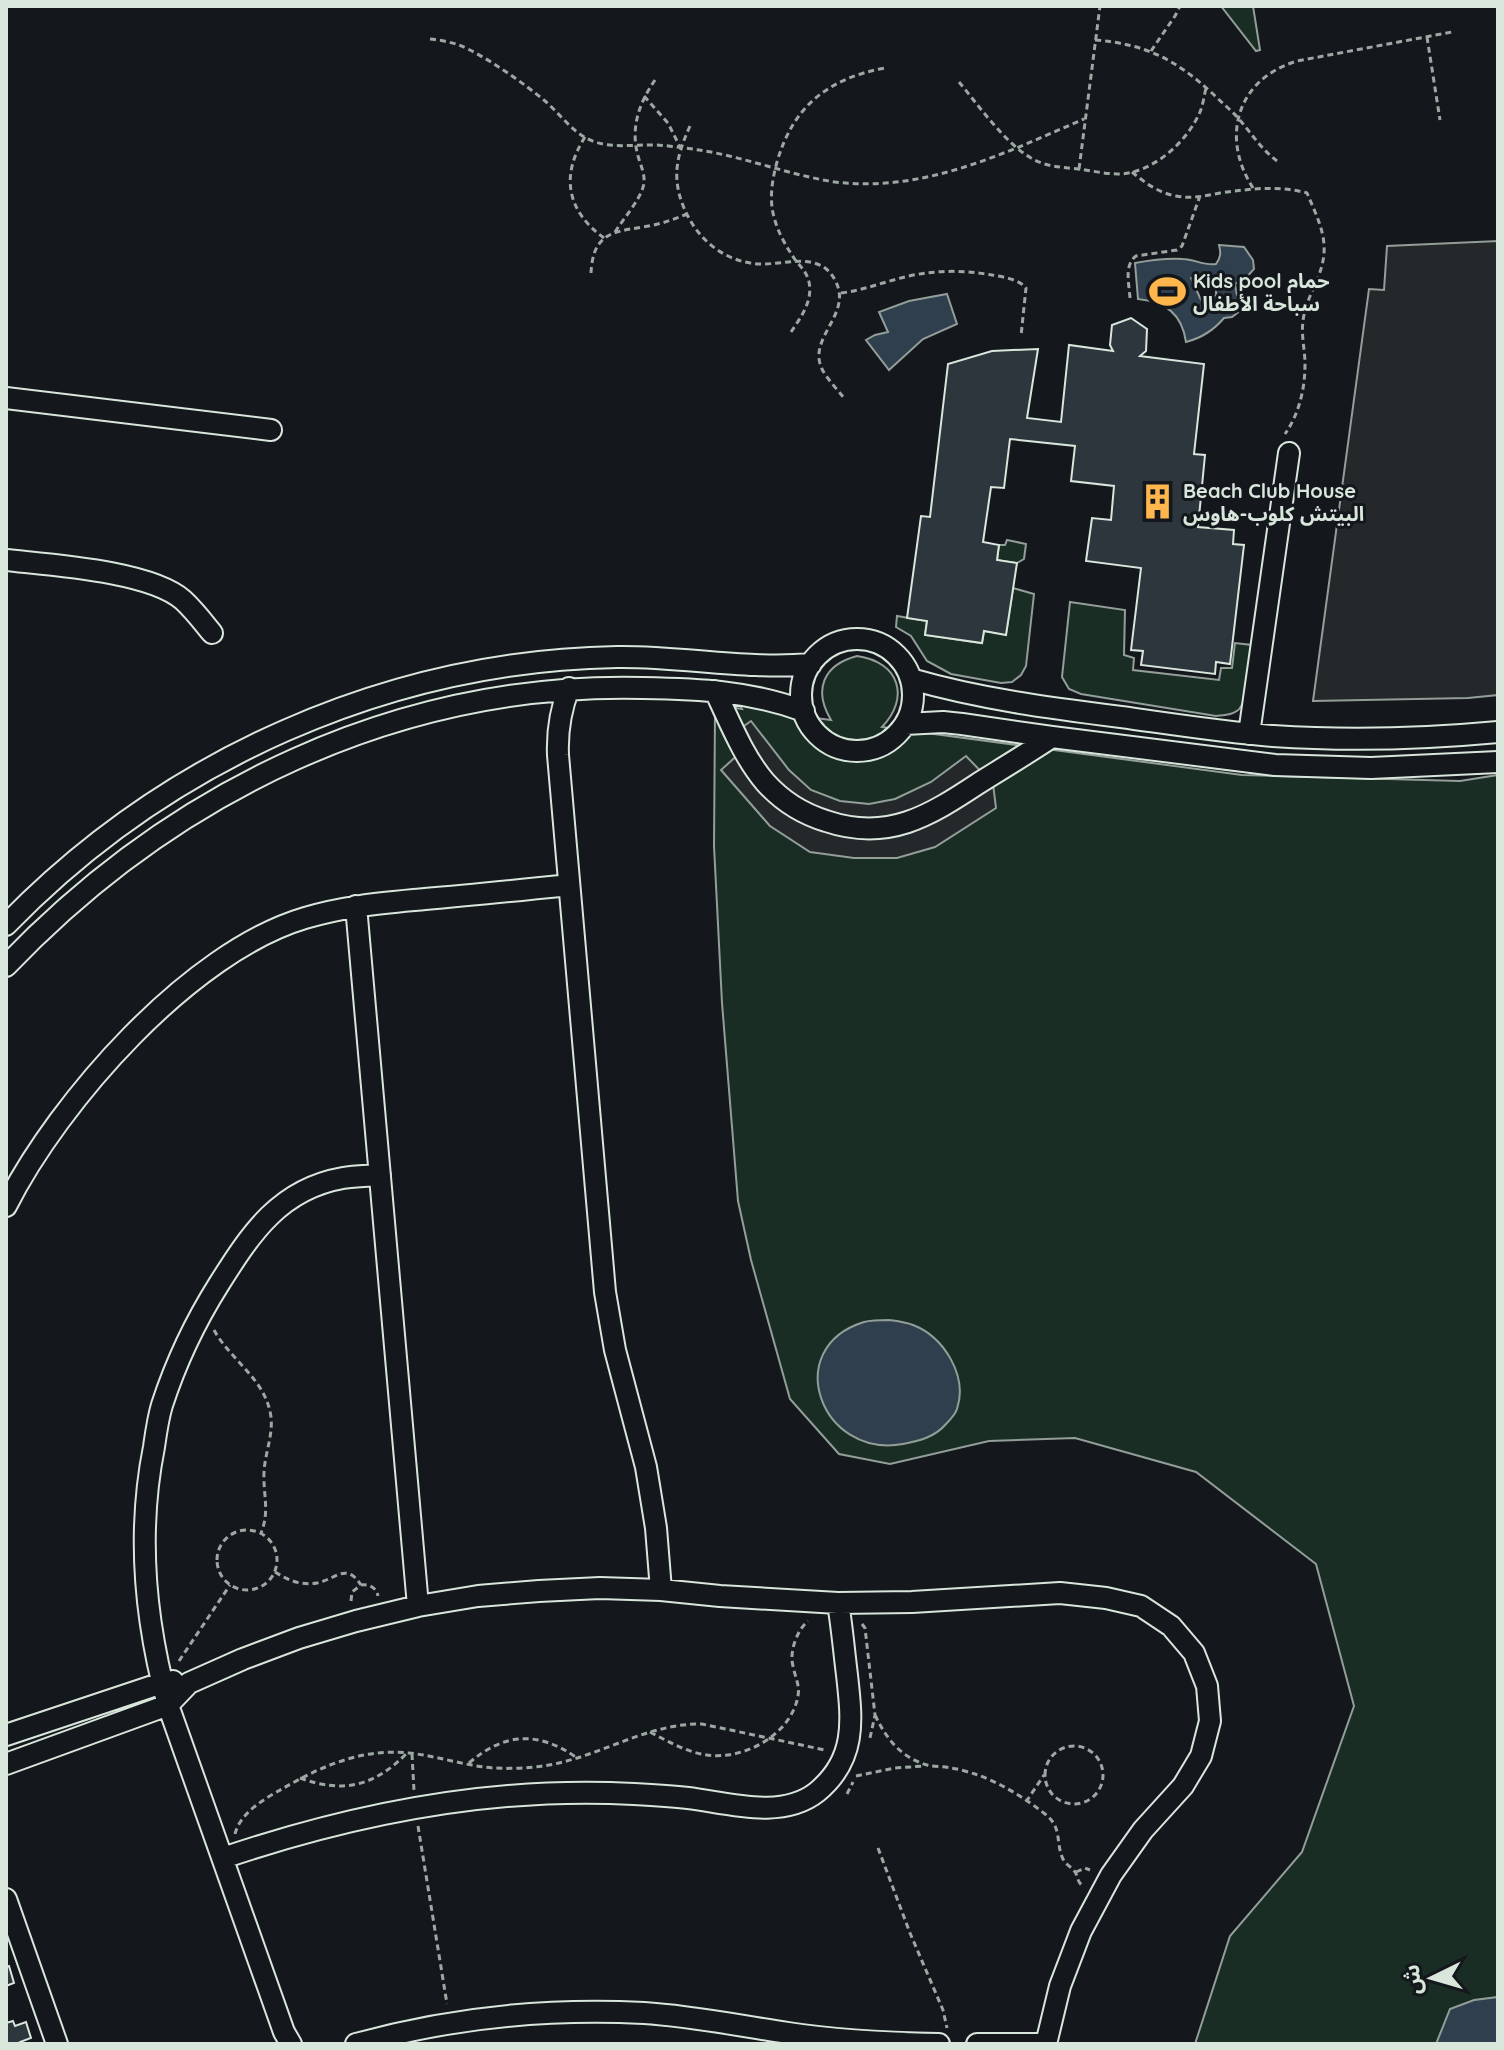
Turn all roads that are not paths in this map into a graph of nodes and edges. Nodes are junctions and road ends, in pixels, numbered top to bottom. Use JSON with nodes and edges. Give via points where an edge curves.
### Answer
{"nodes":[{"id":1,"x":6,"y":398,"type":"edge"},
{"id":2,"x":271,"y":430,"type":"dead end"},
{"id":3,"x":1286,"y":445,"type":"road end"},
{"id":4,"x":6,"y":560,"type":"edge"},
{"id":5,"x":212,"y":633,"type":"dead end"},
{"id":6,"x":811,"y":664,"type":"junction"},
{"id":7,"x":911,"y":679,"type":"junction"},
{"id":8,"x":569,"y":688,"type":"junction"},
{"id":9,"x":715,"y":691,"type":"junction"},
{"id":10,"x":804,"y":711,"type":"junction"},
{"id":11,"x":905,"y":724,"type":"junction"},
{"id":12,"x":1498,"y":732,"type":"edge"},
{"id":13,"x":1249,"y":734,"type":"junction"},
{"id":14,"x":1052,"y":737,"type":"junction"},
{"id":15,"x":1498,"y":762,"type":"edge"},
{"id":16,"x":569,"y":885,"type":"junction"},
{"id":17,"x":356,"y":906,"type":"junction"},
{"id":18,"x":6,"y":925,"type":"edge"},
{"id":19,"x":6,"y":966,"type":"edge"},
{"id":20,"x":380,"y":1175,"type":"junction"},
{"id":21,"x":6,"y":1206,"type":"edge"},
{"id":22,"x":661,"y":1590,"type":"junction"},
{"id":23,"x":418,"y":1606,"type":"junction"},
{"id":24,"x":839,"y":1611,"type":"junction"},
{"id":25,"x":162,"y":1683,"type":"junction"},
{"id":26,"x":189,"y":1683,"type":"junction"},
{"id":27,"x":168,"y":1705,"type":"junction"},
{"id":28,"x":6,"y":1735,"type":"edge"},
{"id":29,"x":6,"y":1764,"type":"edge"},
{"id":30,"x":230,"y":1856,"type":"junction"},
{"id":31,"x":6,"y":1899,"type":"edge"},
{"id":32,"x":944,"y":2040,"type":"edge"},
{"id":33,"x":57,"y":2044,"type":"edge"},
{"id":34,"x":291,"y":2044,"type":"edge"},
{"id":35,"x":356,"y":2044,"type":"edge"},
{"id":36,"x":977,"y":2044,"type":"edge"},
{"id":37,"x":1046,"y":2044,"type":"edge"}],
"edges":[{"from":1,"to":2,"type":"street"},
{"from":3,"to":13,"type":"street"},
{"from":4,"to":5,"type":"street","via":[[150,583],[181,598]]},
{"from":6,"to":7,"type":"street","via":[[831,645],[873,640],[897,655]]},
{"from":6,"to":10,"type":"street","via":[[802,687]]},
{"from":6,"to":18,"type":"street","via":[[569,659],[442,677],[381,694],[320,715],[195,776],[72,863]]},
{"from":7,"to":11,"type":"street","via":[[912,710]]},
{"from":7,"to":13,"type":"street","via":[[1009,702]]},
{"from":8,"to":9,"type":"street"},
{"from":8,"to":16,"type":"street","via":[[557,734]]},
{"from":8,"to":19,"type":"street","via":[[509,695],[389,723],[275,768],[149,841],[90,886]]},
{"from":9,"to":10,"type":"street"},
{"from":9,"to":14,"type":"street","via":[[766,784],[812,817],[839,826],[867,829],[922,818]]},
{"from":10,"to":11,"type":"street","via":[[818,735],[857,751],[885,744]]},
{"from":11,"to":14,"type":"street","via":[[943,722]]},
{"from":12,"to":13,"type":"street","via":[[1375,739]]},
{"from":14,"to":15,"type":"street","via":[[1275,765],[1371,768]]},
{"from":16,"to":17,"type":"street"},
{"from":16,"to":22,"type":"street","via":[[605,1292],[646,1467]]},
{"from":17,"to":20,"type":"street"},
{"from":17,"to":21,"type":"street","via":[[303,918],[253,940],[168,1003],[83,1089]]},
{"from":20,"to":23,"type":"street"},
{"from":20,"to":25,"type":"street","via":[[311,1187],[280,1205],[242,1248],[180,1355],[161,1408],[144,1517],[151,1627]]},
{"from":22,"to":23,"type":"street","via":[[539,1591]]},
{"from":22,"to":24,"type":"street"},
{"from":23,"to":26,"type":"street","via":[[285,1643]]},
{"from":24,"to":30,"type":"street","via":[[851,1709],[849,1744],[829,1780],[801,1801],[759,1807],[684,1797],[522,1795],[352,1819]]},
{"from":24,"to":37,"type":"street","via":[[1060,1593],[1106,1598],[1141,1606],[1171,1626],[1194,1653],[1207,1686],[1210,1721],[1201,1756],[1099,1896],[1060,1986]]},
{"from":25,"to":26,"type":"street"},
{"from":25,"to":27,"type":"street"},
{"from":25,"to":28,"type":"street"},
{"from":26,"to":27,"type":"street"},
{"from":27,"to":29,"type":"street"},
{"from":27,"to":30,"type":"street"},
{"from":30,"to":34,"type":"street"},
{"from":31,"to":33,"type":"street"},
{"from":32,"to":35,"type":"street","via":[[870,2043],[646,2013],[580,2012],[451,2023]]},
{"from":36,"to":37,"type":"street"}]}
